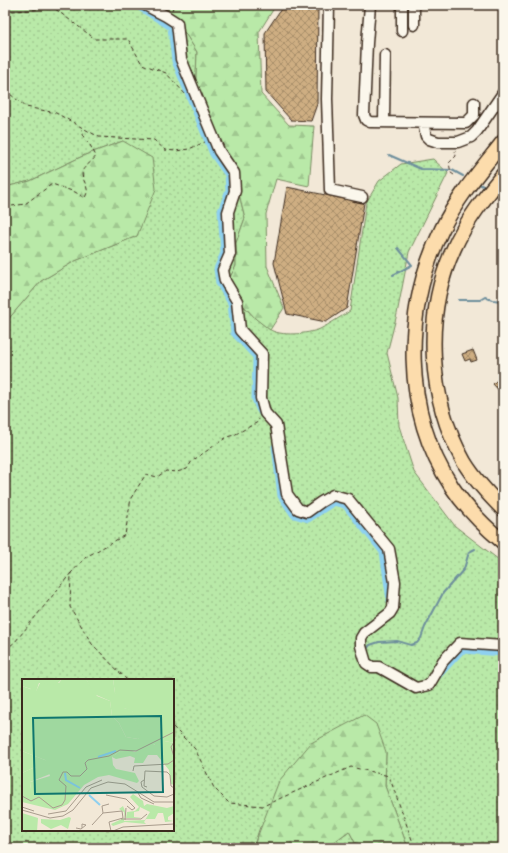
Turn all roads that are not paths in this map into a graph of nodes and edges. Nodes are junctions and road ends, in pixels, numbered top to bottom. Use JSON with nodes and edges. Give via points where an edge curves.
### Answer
{"nodes":[{"id":1,"x":145,"y":5,"type":"edge"},
{"id":2,"x":329,"y":5,"type":"edge"},
{"id":3,"x":370,"y":5,"type":"edge"},
{"id":4,"x":402,"y":5,"type":"edge"},
{"id":5,"x":414,"y":5,"type":"edge"},
{"id":6,"x":414,"y":25,"type":"dead end"},
{"id":7,"x":402,"y":31,"type":"dead end"},
{"id":8,"x":384,"y":55,"type":"dead end"},
{"id":9,"x":503,"y":93,"type":"edge"},
{"id":10,"x":474,"y":103,"type":"dead end"},
{"id":11,"x":384,"y":121,"type":"junction"},
{"id":12,"x":423,"y":122,"type":"junction"},
{"id":13,"x":503,"y":142,"type":"edge"},
{"id":14,"x":503,"y":175,"type":"edge"},
{"id":15,"x":362,"y":197,"type":"dead end"},
{"id":16,"x":503,"y":509,"type":"edge"},
{"id":17,"x":503,"y":542,"type":"edge"},
{"id":18,"x":503,"y":646,"type":"edge"}],
"edges":[{"from":1,"to":18,"type":"lane","via":[[177,23],[181,59],[219,151],[234,173],[235,191],[228,212],[230,254],[223,270],[225,281],[237,302],[240,330],[262,354],[261,398],[265,413],[276,425],[287,494],[298,509],[307,512],[334,495],[348,499],[389,549],[395,582],[393,608],[361,638],[366,663],[372,667],[379,667],[416,688],[429,685],[443,661],[460,644]]},
{"from":2,"to":15,"type":"lane","via":[[327,99],[330,190]]},
{"from":3,"to":11,"type":"lane","via":[[364,115],[370,122]]},
{"from":4,"to":7,"type":"lane"},
{"from":5,"to":6,"type":"lane"},
{"from":8,"to":11,"type":"lane"},
{"from":9,"to":12,"type":"lane","via":[[477,131],[458,142],[438,142],[429,139]]},
{"from":10,"to":12,"type":"lane","via":[[474,115],[466,123]]},
{"from":11,"to":12,"type":"lane","via":[[400,125]]},
{"from":13,"to":17,"type":"highway","via":[[462,195],[436,243],[420,290],[414,352],[420,412],[438,461],[451,486],[467,508]]},
{"from":14,"to":16,"type":"highway","via":[[474,213],[453,249],[441,285],[434,335],[436,378],[450,431],[472,475]]}]}
